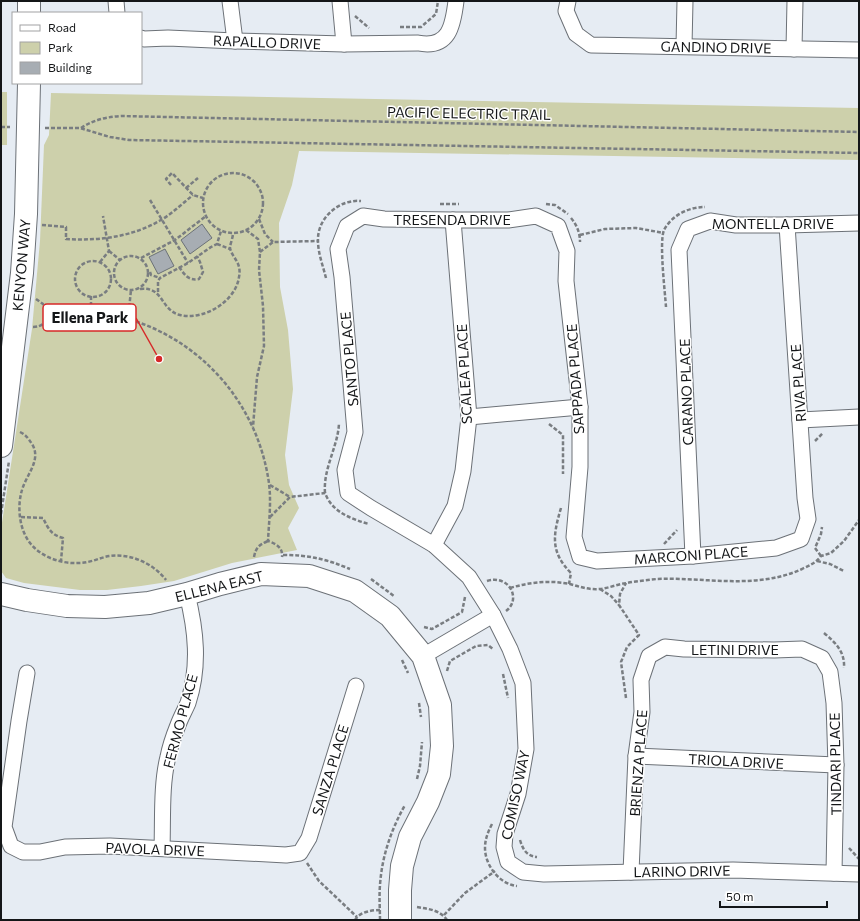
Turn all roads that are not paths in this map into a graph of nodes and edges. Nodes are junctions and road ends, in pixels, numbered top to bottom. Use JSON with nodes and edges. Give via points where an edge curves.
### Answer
{"nodes":[{"id":1,"x":29,"y":1,"type":"edge"},
{"id":2,"x":116,"y":1,"type":"edge"},
{"id":3,"x":230,"y":1,"type":"edge"},
{"id":4,"x":340,"y":1,"type":"edge"},
{"id":5,"x":456,"y":1,"type":"edge"},
{"id":6,"x":568,"y":1,"type":"edge"},
{"id":7,"x":685,"y":1,"type":"edge"},
{"id":8,"x":795,"y":1,"type":"edge"},
{"id":9,"x":29,"y":12,"type":"edge"},
{"id":10,"x":116,"y":12,"type":"edge"},
{"id":11,"x":142,"y":39,"type":"edge"},
{"id":12,"x":235,"y":41,"type":"junction"},
{"id":13,"x":344,"y":44,"type":"junction"},
{"id":14,"x":684,"y":46,"type":"junction"},
{"id":15,"x":794,"y":49,"type":"junction"},
{"id":16,"x":859,"y":50,"type":"edge"},
{"id":17,"x":29,"y":84,"type":"edge"},
{"id":18,"x":453,"y":220,"type":"junction"},
{"id":19,"x":859,"y":223,"type":"edge"},
{"id":20,"x":787,"y":225,"type":"junction"},
{"id":21,"x":347,"y":226,"type":"joint"},
{"id":22,"x":558,"y":226,"type":"joint"},
{"id":23,"x":688,"y":229,"type":"joint"},
{"id":24,"x":580,"y":407,"type":"junction"},
{"id":25,"x":468,"y":417,"type":"junction"},
{"id":26,"x":859,"y":417,"type":"edge"},
{"id":27,"x":800,"y":420,"type":"junction"},
{"id":28,"x":5,"y":453,"type":"edge"},
{"id":29,"x":348,"y":493,"type":"joint"},
{"id":30,"x":801,"y":539,"type":"joint"},
{"id":31,"x":434,"y":545,"type":"junction"},
{"id":32,"x":693,"y":556,"type":"junction"},
{"id":33,"x":580,"y":557,"type":"joint"},
{"id":34,"x":1,"y":594,"type":"edge"},
{"id":35,"x":187,"y":594,"type":"junction"},
{"id":36,"x":499,"y":613,"type":"junction"},
{"id":37,"x":423,"y":656,"type":"junction"},
{"id":38,"x":649,"y":656,"type":"joint"},
{"id":39,"x":822,"y":658,"type":"joint"},
{"id":40,"x":27,"y":673,"type":"dead end"},
{"id":41,"x":356,"y":686,"type":"dead end"},
{"id":42,"x":636,"y":756,"type":"junction"},
{"id":43,"x":836,"y":765,"type":"junction"},
{"id":44,"x":162,"y":848,"type":"junction"},
{"id":45,"x":300,"y":853,"type":"joint"},
{"id":46,"x":508,"y":862,"type":"joint"},
{"id":47,"x":631,"y":872,"type":"junction"},
{"id":48,"x":834,"y":873,"type":"junction"},
{"id":49,"x":859,"y":874,"type":"edge"},
{"id":50,"x":408,"y":917,"type":"edge"}],
"edges":[{"from":1,"to":9,"type":"street"},
{"from":2,"to":10,"type":"street"},
{"from":3,"to":12,"type":"street"},
{"from":4,"to":13,"type":"street"},
{"from":5,"to":13,"type":"street","name":"RAPALLO DRIVE","via":[[451,29],[443,40],[429,45]]},
{"from":6,"to":14,"type":"street","name":"GANDINO DRIVE","via":[[566,11],[576,34],[591,45]]},
{"from":7,"to":14,"type":"street"},
{"from":8,"to":15,"type":"street"},
{"from":11,"to":12,"type":"street","name":"RAPALLO DRIVE"},
{"from":12,"to":13,"type":"street","name":"RAPALLO DRIVE"},
{"from":14,"to":15,"type":"street","name":"GANDINO DRIVE"},
{"from":15,"to":16,"type":"street","name":"GANDINO DRIVE"},
{"from":17,"to":28,"type":"street","name":"KENYON WAY","via":[[26,214]]},
{"from":18,"to":21,"type":"street","name":"TRESENDA DRIVE","via":[[384,219],[363,216]]},
{"from":18,"to":22,"type":"street","name":"TRESENDA DRIVE","via":[[508,220],[536,216]]},
{"from":18,"to":25,"type":"street","name":"SCALEA PLACE"},
{"from":19,"to":20,"type":"street","name":"MONTELLA DRIVE"},
{"from":20,"to":23,"type":"street","name":"MONTELLA DRIVE","via":[[736,225],[710,221]]},
{"from":20,"to":27,"type":"street","name":"RIVA PLACE"},
{"from":21,"to":29,"type":"street","name":"SANTO PLACE","via":[[338,249],[355,432],[345,470]]},
{"from":22,"to":24,"type":"street","name":"SAPPADA PLACE","via":[[567,252],[566,281]]},
{"from":23,"to":32,"type":"street","name":"CARANO PLACE","via":[[680,250]]},
{"from":24,"to":25,"type":"street"},
{"from":24,"to":33,"type":"street","name":"SAPPADA PLACE","via":[[580,467],[574,537]]},
{"from":25,"to":31,"type":"street","name":"SCALEA PLACE","via":[[463,471],[455,506]]},
{"from":26,"to":27,"type":"street"},
{"from":27,"to":30,"type":"street","name":"RIVA PLACE","via":[[808,519]]},
{"from":29,"to":31,"type":"street","name":"COMISO WAY"},
{"from":30,"to":32,"type":"street","name":"MARCONI PLACE","via":[[776,548]]},
{"from":31,"to":36,"type":"street","name":"COMISO WAY","via":[[469,577]]},
{"from":32,"to":33,"type":"street","name":"MARCONI PLACE","via":[[597,561]]},
{"from":34,"to":35,"type":"street","name":"ELLENA EAST","via":[[67,606],[105,607],[149,603]]},
{"from":35,"to":37,"type":"street","name":"ELLENA EAST","via":[[260,574],[309,576],[355,591],[390,616]]},
{"from":35,"to":44,"type":"street","name":"FERMO PLACE","via":[[196,643],[194,676],[188,703],[177,726],[167,758]]},
{"from":36,"to":37,"type":"street"},
{"from":36,"to":46,"type":"street","name":"COMISO WAY","via":[[523,683],[526,749],[518,794],[504,834]]},
{"from":37,"to":50,"type":"street","name":"ELLENA EAST","via":[[440,705],[442,746],[439,774],[410,837],[402,866],[400,890]]},
{"from":38,"to":39,"type":"street","name":"LETINI DRIVE","via":[[665,647],[802,649]]},
{"from":38,"to":42,"type":"street","name":"BRIENZA PLACE","via":[[641,680],[642,712]]},
{"from":39,"to":43,"type":"street","name":"TINDARI PLACE","via":[[830,672]]},
{"from":40,"to":44,"type":"street","name":"PAVOLA DRIVE","via":[[4,827],[11,846],[23,852],[95,846]]},
{"from":41,"to":45,"type":"street","name":"SANZA PLACE","via":[[309,838]]},
{"from":42,"to":43,"type":"street","name":"TRIOLA DRIVE"},
{"from":42,"to":47,"type":"street","name":"BRIENZA PLACE"},
{"from":43,"to":48,"type":"street","name":"TINDARI PLACE"},
{"from":44,"to":45,"type":"street","name":"PAVOLA DRIVE","via":[[286,855]]},
{"from":46,"to":47,"type":"street","name":"LARINO DRIVE","via":[[523,872],[544,874]]},
{"from":47,"to":48,"type":"street","name":"LARINO DRIVE","via":[[733,870]]},
{"from":48,"to":49,"type":"street","name":"LARINO DRIVE"}]}
